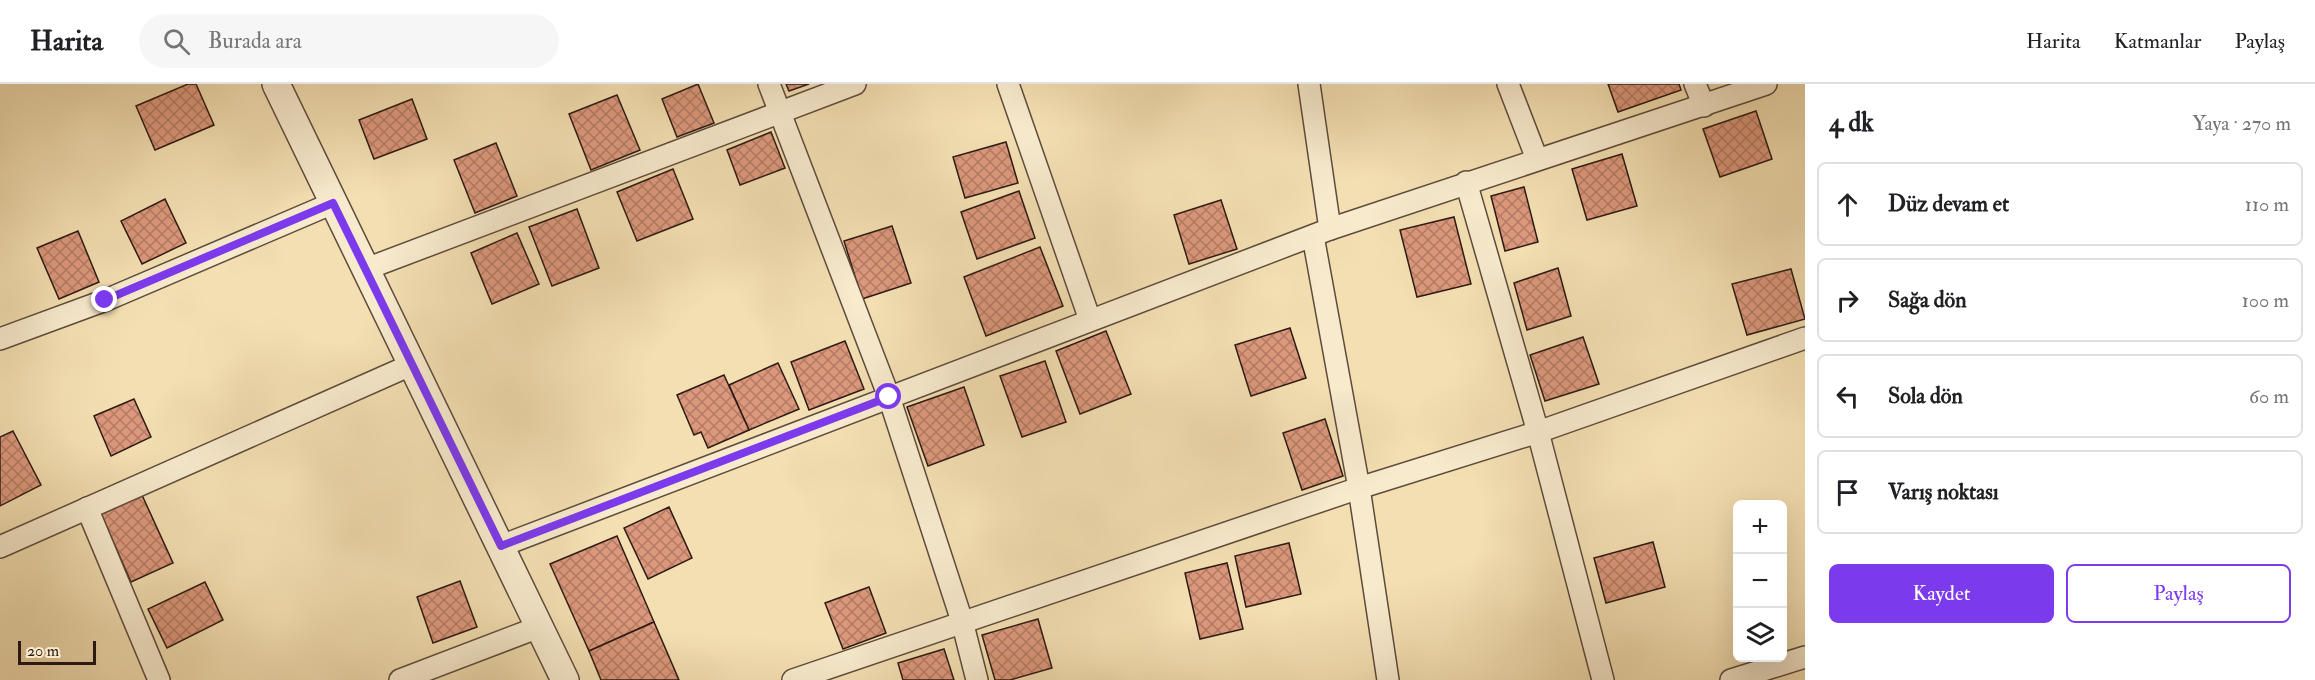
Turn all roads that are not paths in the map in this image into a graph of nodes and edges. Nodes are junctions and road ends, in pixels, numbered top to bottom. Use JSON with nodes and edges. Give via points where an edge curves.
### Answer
{"nodes":[{"id":1,"x":276,"y":84,"type":"edge"},
{"id":2,"x":769,"y":84,"type":"edge"},
{"id":3,"x":855,"y":84,"type":"edge"},
{"id":4,"x":1008,"y":84,"type":"edge"},
{"id":5,"x":1309,"y":84,"type":"edge"},
{"id":6,"x":1508,"y":84,"type":"edge"},
{"id":7,"x":1695,"y":84,"type":"edge"},
{"id":8,"x":1766,"y":84,"type":"edge"},
{"id":9,"x":1704,"y":106,"type":"junction"},
{"id":10,"x":781,"y":112,"type":"junction"},
{"id":11,"x":1537,"y":159,"type":"junction"},
{"id":12,"x":1466,"y":182,"type":"junction"},
{"id":13,"x":333,"y":203,"type":"junction"},
{"id":14,"x":1321,"y":232,"type":"junction"},
{"id":15,"x":366,"y":268,"type":"junction"},
{"id":16,"x":1090,"y":320,"type":"junction"},
{"id":17,"x":1805,"y":338,"type":"edge"},
{"id":18,"x":0,"y":339,"type":"edge"},
{"id":19,"x":413,"y":364,"type":"junction"},
{"id":20,"x":889,"y":397,"type":"junction"},
{"id":21,"x":1538,"y":432,"type":"junction"},
{"id":22,"x":1359,"y":488,"type":"junction"},
{"id":23,"x":87,"y":508,"type":"junction"},
{"id":24,"x":501,"y":546,"type":"junction"},
{"id":25,"x":0,"y":547,"type":"edge"},
{"id":26,"x":962,"y":621,"type":"junction"},
{"id":27,"x":539,"y":627,"type":"junction"},
{"id":28,"x":1805,"y":657,"type":"edge"},
{"id":29,"x":159,"y":680,"type":"edge"},
{"id":30,"x":400,"y":680,"type":"edge"},
{"id":31,"x":565,"y":680,"type":"edge"},
{"id":32,"x":793,"y":680,"type":"edge"},
{"id":33,"x":977,"y":680,"type":"edge"},
{"id":34,"x":1388,"y":680,"type":"edge"},
{"id":35,"x":1603,"y":680,"type":"edge"},
{"id":36,"x":1731,"y":680,"type":"edge"}],
"edges":[{"from":1,"to":13,"type":"street"},
{"from":2,"to":10,"type":"street"},
{"from":3,"to":10,"type":"street"},
{"from":4,"to":16,"type":"street"},
{"from":5,"to":14,"type":"street"},
{"from":6,"to":11,"type":"street"},
{"from":7,"to":9,"type":"street"},
{"from":8,"to":9,"type":"street"},
{"from":9,"to":11,"type":"street"},
{"from":10,"to":15,"type":"street"},
{"from":10,"to":20,"type":"street"},
{"from":11,"to":12,"type":"street"},
{"from":12,"to":14,"type":"street"},
{"from":12,"to":21,"type":"street"},
{"from":13,"to":15,"type":"street"},
{"from":13,"to":18,"type":"street","via":[[105,300]]},
{"from":14,"to":16,"type":"street"},
{"from":14,"to":22,"type":"street"},
{"from":15,"to":19,"type":"street"},
{"from":16,"to":20,"type":"street"},
{"from":17,"to":21,"type":"street"},
{"from":19,"to":23,"type":"street"},
{"from":19,"to":24,"type":"street"},
{"from":20,"to":24,"type":"street"},
{"from":20,"to":26,"type":"street"},
{"from":21,"to":22,"type":"street"},
{"from":21,"to":35,"type":"street"},
{"from":22,"to":26,"type":"street"},
{"from":22,"to":34,"type":"street"},
{"from":23,"to":25,"type":"street"},
{"from":23,"to":29,"type":"street"},
{"from":24,"to":27,"type":"street"},
{"from":26,"to":32,"type":"street"},
{"from":26,"to":33,"type":"street"},
{"from":27,"to":30,"type":"street"},
{"from":27,"to":31,"type":"street"},
{"from":28,"to":36,"type":"street"}]}
